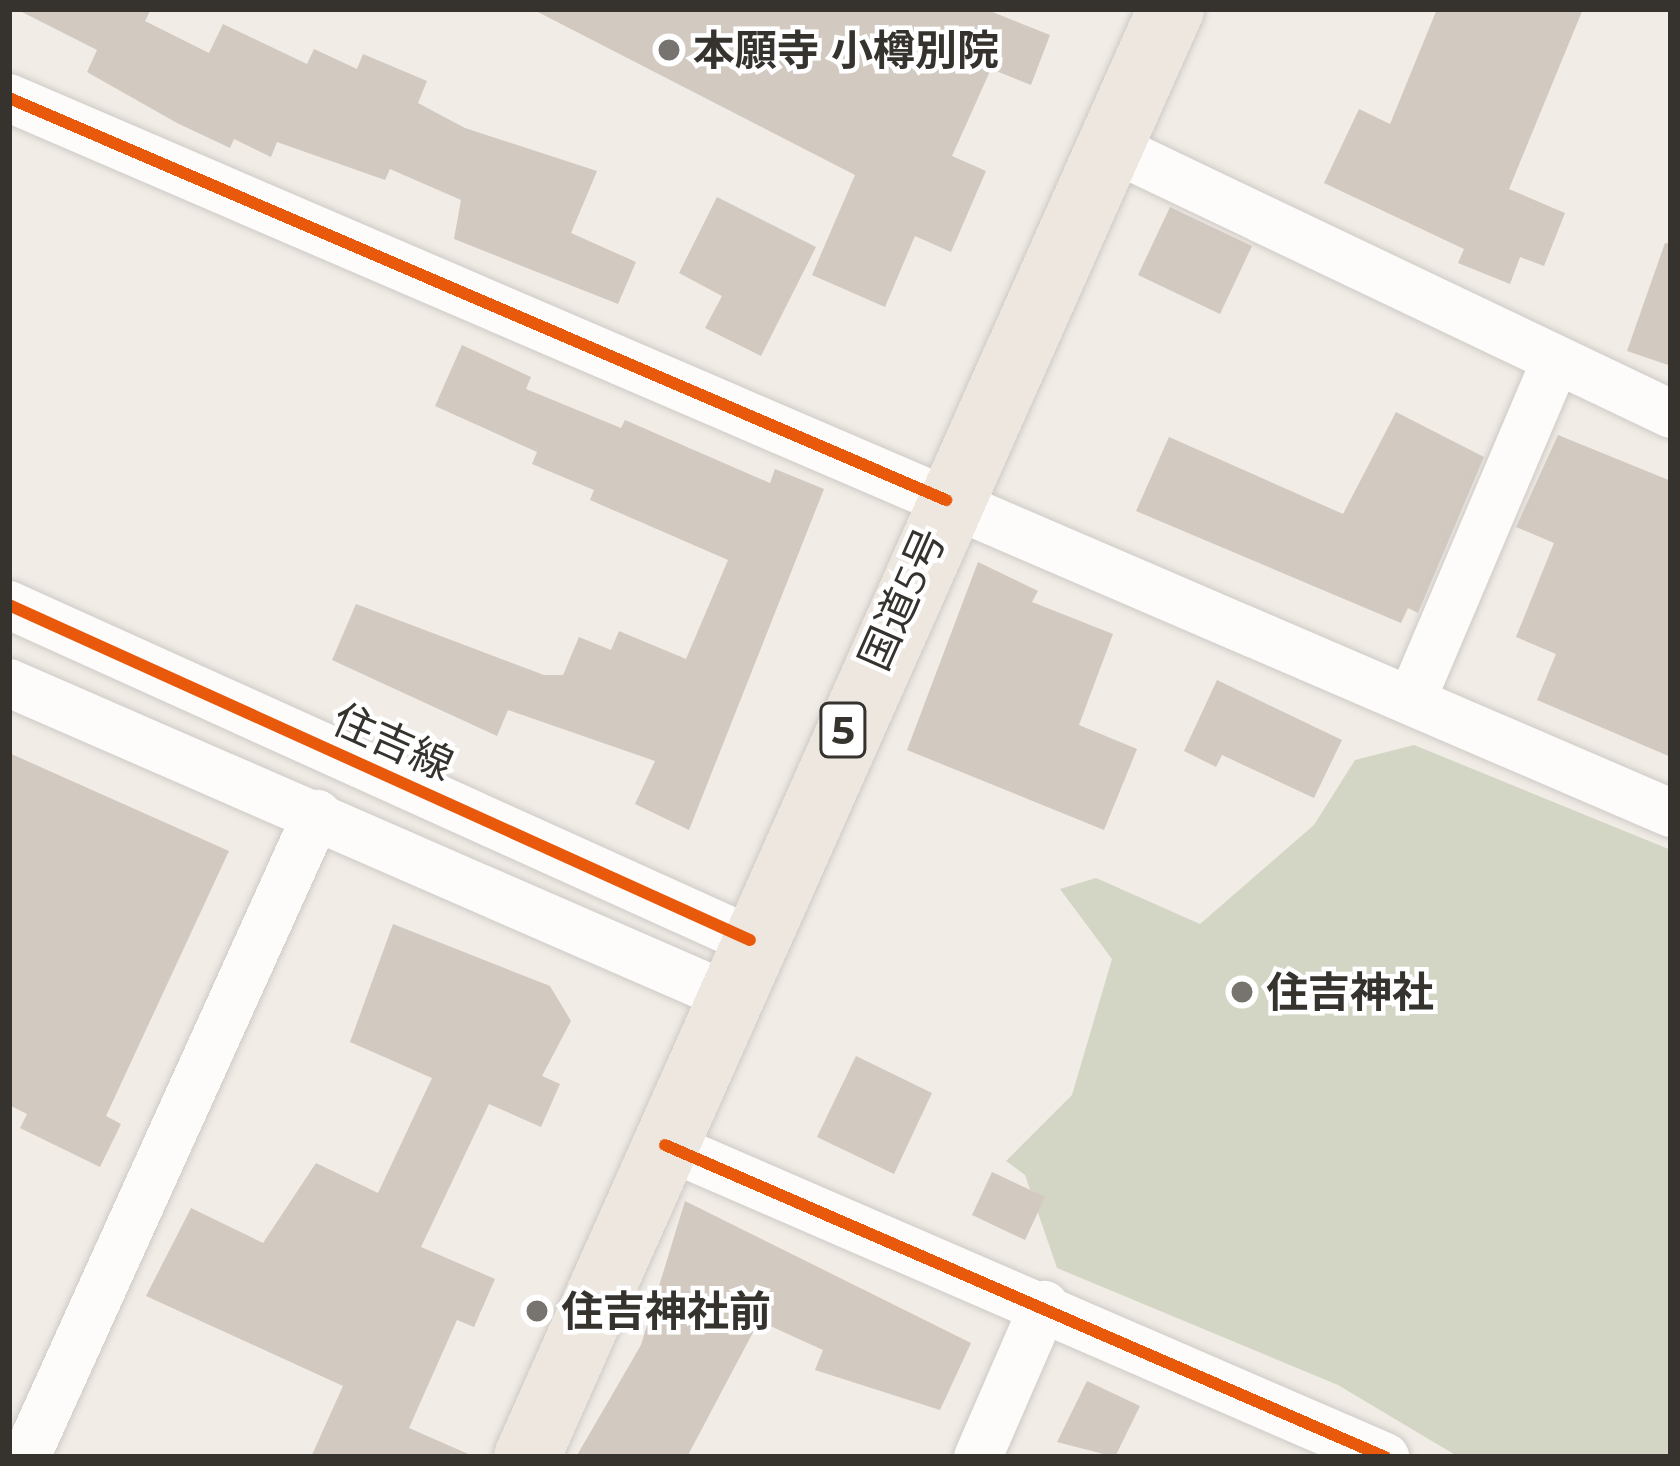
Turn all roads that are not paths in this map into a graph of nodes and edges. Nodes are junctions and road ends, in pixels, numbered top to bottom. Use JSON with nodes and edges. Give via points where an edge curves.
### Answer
{"nodes":[{"id":1,"x":1171,"y":9,"type":"edge"},
{"id":2,"x":9,"y":98,"type":"edge"},
{"id":3,"x":1109,"y":146,"type":"junction"},
{"id":4,"x":1556,"y":362,"type":"junction"},
{"id":5,"x":1671,"y":414,"type":"edge"},
{"id":6,"x":946,"y":500,"type":"junction"},
{"id":7,"x":9,"y":605,"type":"edge"},
{"id":8,"x":9,"y":683,"type":"edge"},
{"id":9,"x":1412,"y":699,"type":"junction"},
{"id":10,"x":1671,"y":813,"type":"edge"},
{"id":11,"x":316,"y":814,"type":"junction"},
{"id":12,"x":738,"y":967,"type":"junction"},
{"id":13,"x":665,"y":1144,"type":"junction"},
{"id":14,"x":1044,"y":1305,"type":"junction"},
{"id":15,"x":26,"y":1457,"type":"edge"},
{"id":16,"x":527,"y":1457,"type":"edge"},
{"id":17,"x":978,"y":1457,"type":"edge"},
{"id":18,"x":1385,"y":1457,"type":"edge"}],
"edges":[{"from":1,"to":3,"type":"highway","name":"国道5号","number":"5"},
{"from":2,"to":6,"type":"street"},
{"from":3,"to":4,"type":"street"},
{"from":3,"to":6,"type":"highway","name":"国道5号","number":"5"},
{"from":4,"to":5,"type":"street"},
{"from":4,"to":9,"type":"street"},
{"from":6,"to":9,"type":"street"},
{"from":6,"to":12,"type":"highway","name":"国道5号","number":"5"},
{"from":7,"to":12,"type":"street","name":"住吉線"},
{"from":8,"to":11,"type":"street"},
{"from":9,"to":10,"type":"street"},
{"from":11,"to":12,"type":"street"},
{"from":11,"to":15,"type":"street"},
{"from":12,"to":13,"type":"highway","name":"国道5号","number":"5"},
{"from":13,"to":14,"type":"street"},
{"from":13,"to":16,"type":"highway","name":"国道5号","number":"5"},
{"from":14,"to":17,"type":"street"},
{"from":14,"to":18,"type":"street"}]}
